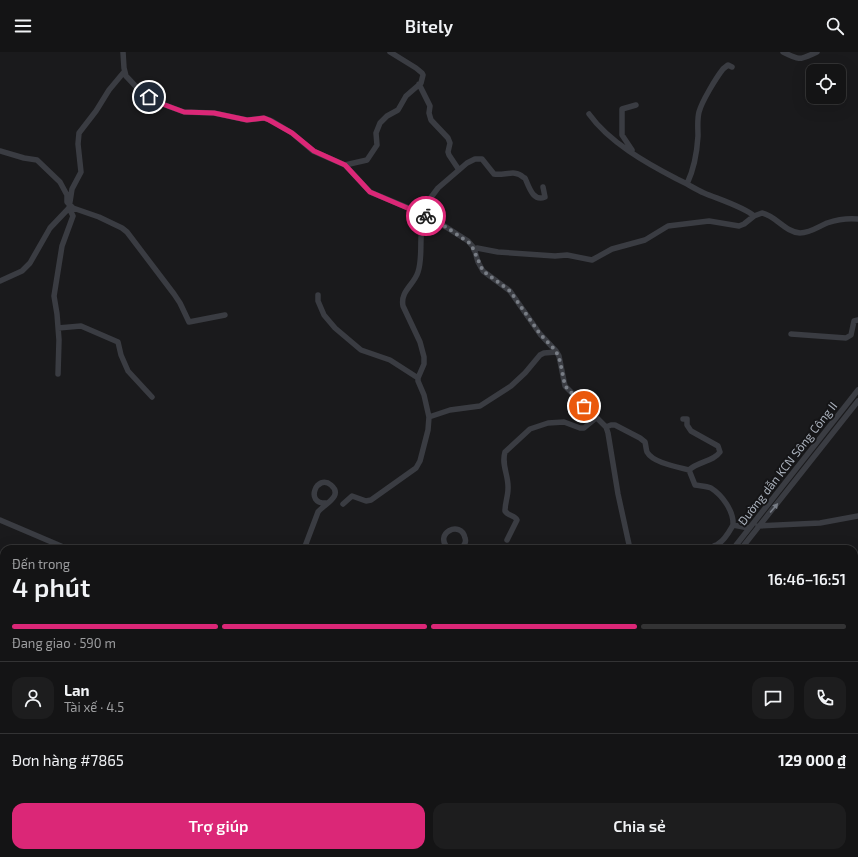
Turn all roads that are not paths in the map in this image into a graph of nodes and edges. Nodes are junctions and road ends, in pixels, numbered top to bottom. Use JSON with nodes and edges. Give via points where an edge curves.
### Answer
{"nodes":[{"id":1,"x":123,"y":52,"type":"edge"},
{"id":2,"x":390,"y":52,"type":"edge"},
{"id":3,"x":783,"y":52,"type":"edge"},
{"id":4,"x":817,"y":52,"type":"edge"},
{"id":5,"x":732,"y":68,"type":"dead end"},
{"id":6,"x":124,"y":72,"type":"junction"},
{"id":7,"x":419,"y":84,"type":"junction"},
{"id":8,"x":636,"y":105,"type":"dead end"},
{"id":9,"x":589,"y":114,"type":"dead end"},
{"id":10,"x":0,"y":151,"type":"edge"},
{"id":11,"x":636,"y":155,"type":"junction"},
{"id":12,"x":345,"y":165,"type":"junction"},
{"id":13,"x":459,"y":170,"type":"junction"},
{"id":14,"x":687,"y":184,"type":"junction"},
{"id":15,"x":543,"y":187,"type":"dead end"},
{"id":16,"x":69,"y":207,"type":"junction"},
{"id":17,"x":424,"y":215,"type":"junction"},
{"id":18,"x":754,"y":216,"type":"junction"},
{"id":19,"x":858,"y":219,"type":"edge"},
{"id":20,"x":474,"y":250,"type":"junction"},
{"id":21,"x":0,"y":281,"type":"edge"},
{"id":22,"x":318,"y":295,"type":"dead end"},
{"id":23,"x":225,"y":315,"type":"dead end"},
{"id":24,"x":858,"y":320,"type":"edge"},
{"id":25,"x":58,"y":328,"type":"junction"},
{"id":26,"x":791,"y":334,"type":"dead end"},
{"id":27,"x":556,"y":352,"type":"junction"},
{"id":28,"x":58,"y":374,"type":"dead end"},
{"id":29,"x":418,"y":378,"type":"junction"},
{"id":30,"x":858,"y":390,"type":"edge"},
{"id":31,"x":152,"y":397,"type":"dead end"},
{"id":32,"x":858,"y":401,"type":"edge"},
{"id":33,"x":429,"y":417,"type":"junction"},
{"id":34,"x":596,"y":418,"type":"junction"},
{"id":35,"x":683,"y":419,"type":"dead end"},
{"id":36,"x":606,"y":427,"type":"junction"},
{"id":37,"x":689,"y":470,"type":"junction"},
{"id":38,"x":781,"y":488,"type":"junction"},
{"id":39,"x":786,"y":493,"type":"junction"},
{"id":40,"x":317,"y":500,"type":"junction"},
{"id":41,"x":326,"y":503,"type":"junction"},
{"id":42,"x":343,"y":504,"type":"dead end"},
{"id":43,"x":318,"y":512,"type":"junction"},
{"id":44,"x":858,"y":516,"type":"edge"},
{"id":45,"x":0,"y":520,"type":"edge"},
{"id":46,"x":733,"y":525,"type":"junction"},
{"id":47,"x":758,"y":526,"type":"junction"},
{"id":48,"x":750,"y":528,"type":"junction"},
{"id":49,"x":507,"y":540,"type":"dead end"},
{"id":50,"x":59,"y":545,"type":"edge"},
{"id":51,"x":306,"y":545,"type":"edge"},
{"id":52,"x":446,"y":545,"type":"edge"},
{"id":53,"x":464,"y":545,"type":"edge"},
{"id":54,"x":629,"y":545,"type":"edge"},
{"id":55,"x":716,"y":545,"type":"edge"},
{"id":56,"x":736,"y":545,"type":"edge"},
{"id":57,"x":743,"y":545,"type":"edge"}],
"edges":[{"from":1,"to":6,"type":"street"},
{"from":2,"to":7,"type":"street","via":[[422,73]]},
{"from":3,"to":4,"type":"street","via":[[798,59]]},
{"from":5,"to":14,"type":"street","via":[[728,65],[721,72],[700,108],[695,158]]},
{"from":6,"to":12,"type":"street","via":[[142,93],[157,102],[184,112],[214,113],[247,120],[264,118],[292,133],[314,151]]},
{"from":6,"to":16,"type":"street","via":[[79,133],[81,172],[72,189]]},
{"from":7,"to":12,"type":"street","via":[[406,96],[398,110],[380,123],[376,133],[377,145],[367,160]]},
{"from":7,"to":13,"type":"street","via":[[430,106],[431,120],[448,138],[449,155]]},
{"from":8,"to":11,"type":"street","via":[[622,109],[621,122],[623,138]]},
{"from":9,"to":11,"type":"street","via":[[605,133]]},
{"from":10,"to":16,"type":"street","via":[[40,162],[63,186]]},
{"from":11,"to":14,"type":"street","via":[[658,170]]},
{"from":12,"to":17,"type":"street","via":[[370,192]]},
{"from":13,"to":15,"type":"street","via":[[479,158],[494,174],[520,173],[532,193],[541,199],[545,197]]},
{"from":13,"to":17,"type":"street","via":[[434,193],[426,205]]},
{"from":14,"to":18,"type":"street","via":[[744,209]]},
{"from":16,"to":21,"type":"street","via":[[50,228],[30,264],[22,271]]},
{"from":16,"to":23,"type":"street","via":[[104,219],[127,232],[174,294],[189,322]]},
{"from":16,"to":25,"type":"street","via":[[73,216],[62,246],[54,296]]},
{"from":17,"to":20,"type":"street","via":[[460,235]]},
{"from":17,"to":29,"type":"street","via":[[418,272],[402,301],[424,357]]},
{"from":18,"to":19,"type":"street","via":[[765,213],[794,232],[800,233],[832,221]]},
{"from":18,"to":20,"type":"street","via":[[739,226],[709,221],[668,226],[644,240],[622,245],[592,260],[567,255],[498,252],[477,248]]},
{"from":20,"to":27,"type":"street","via":[[483,271],[510,291]]},
{"from":22,"to":29,"type":"street","via":[[324,314],[361,350],[390,360]]},
{"from":24,"to":26,"type":"street","via":[[854,321],[851,335],[846,338]]},
{"from":25,"to":28,"type":"street"},
{"from":25,"to":31,"type":"street","via":[[81,326],[118,342],[120,355],[128,371]]},
{"from":27,"to":33,"type":"street","via":[[540,355],[525,374],[511,386],[480,406],[450,410]]},
{"from":27,"to":34,"type":"street","via":[[565,386]]},
{"from":29,"to":33,"type":"street"},
{"from":30,"to":38,"type":"street","name":"Đường dẫn KCN Sông Công II"},
{"from":32,"to":39,"type":"street","name":"Đường dẫn KCN Sông Công II"},
{"from":33,"to":42,"type":"street","via":[[428,430],[416,468],[371,500],[366,501],[352,496]]},
{"from":34,"to":36,"type":"street"},
{"from":34,"to":49,"type":"street","via":[[584,428],[564,422],[548,423],[530,429],[505,452],[503,457],[508,488],[505,511],[517,520]]},
{"from":35,"to":37,"type":"street","via":[[687,419],[686,425],[691,431],[718,446],[720,452],[712,459],[696,464]]},
{"from":36,"to":37,"type":"street","via":[[615,426],[635,435],[645,442],[648,452],[654,459]]},
{"from":36,"to":54,"type":"street"},
{"from":37,"to":46,"type":"street","via":[[696,485],[712,489],[725,501]]},
{"from":38,"to":39,"type":"street"},
{"from":38,"to":48,"type":"street","name":"Đường dẫn KCN Sông Công II"},
{"from":47,"to":39,"type":"street","name":"Đường dẫn KCN Sông Công II","one_way":true},
{"from":40,"to":41,"type":"street"},
{"from":40,"to":41,"type":"street","via":[[314,494],[316,487],[321,483],[328,483],[335,494],[332,500]]},
{"from":40,"to":43,"type":"street"},
{"from":41,"to":43,"type":"street"},
{"from":43,"to":51,"type":"street"},
{"from":44,"to":47,"type":"street","via":[[820,523]]},
{"from":45,"to":50,"type":"street"},
{"from":46,"to":48,"type":"street"},
{"from":46,"to":55,"type":"street"},
{"from":47,"to":57,"type":"street","name":"Đường dẫn KCN Sông Công II"},
{"from":48,"to":56,"type":"street","name":"Đường dẫn KCN Sông Công II"},
{"from":52,"to":53,"type":"street","via":[[444,536],[452,529],[459,530],[465,535]]}]}
